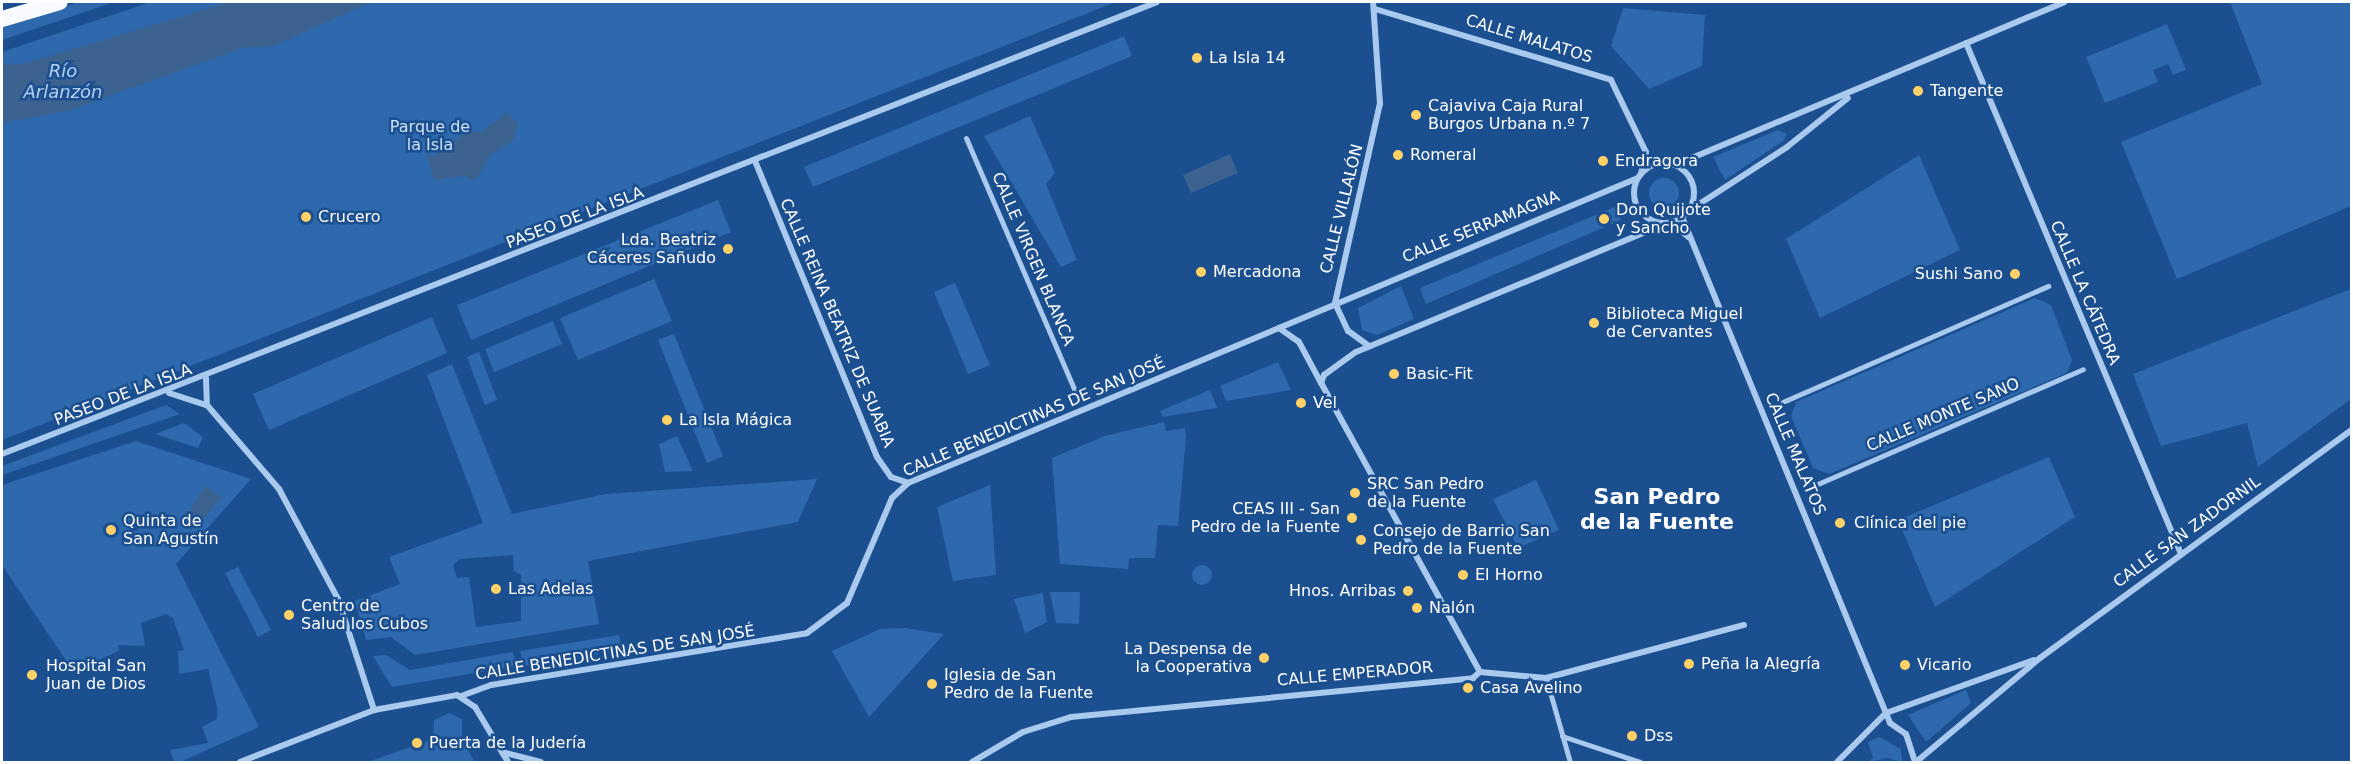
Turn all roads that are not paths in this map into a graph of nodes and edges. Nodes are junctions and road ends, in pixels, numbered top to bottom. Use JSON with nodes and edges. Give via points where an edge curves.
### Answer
{"nodes":[{"id":1,"x":60,"y":2,"type":"edge"},
{"id":2,"x":1156,"y":2,"type":"edge"},
{"id":3,"x":2064,"y":2,"type":"edge"},
{"id":4,"x":1374,"y":5,"type":"edge"},
{"id":5,"x":2,"y":19,"type":"edge"},
{"id":6,"x":1966,"y":43,"type":"junction"},
{"id":7,"x":1853,"y":94,"type":"junction"},
{"id":8,"x":966,"y":138,"type":"dead end"},
{"id":9,"x":755,"y":161,"type":"junction"},
{"id":10,"x":1675,"y":165,"type":"junction"},
{"id":11,"x":1640,"y":176,"type":"junction"},
{"id":12,"x":1684,"y":214,"type":"junction"},
{"id":13,"x":1669,"y":222,"type":"junction"},
{"id":14,"x":1691,"y":240,"type":"junction"},
{"id":15,"x":2048,"y":286,"type":"dead end"},
{"id":16,"x":1335,"y":303,"type":"junction"},
{"id":17,"x":1279,"y":328,"type":"junction"},
{"id":18,"x":1369,"y":346,"type":"junction"},
{"id":19,"x":2083,"y":369,"type":"dead end"},
{"id":20,"x":206,"y":378,"type":"junction"},
{"id":21,"x":1321,"y":383,"type":"junction"},
{"id":22,"x":1075,"y":391,"type":"dead end"},
{"id":23,"x":168,"y":393,"type":"junction"},
{"id":24,"x":1778,"y":404,"type":"dead end"},
{"id":25,"x":207,"y":405,"type":"junction"},
{"id":26,"x":2352,"y":430,"type":"edge"},
{"id":27,"x":2,"y":454,"type":"edge"},
{"id":28,"x":908,"y":483,"type":"junction"},
{"id":29,"x":1813,"y":486,"type":"dead end"},
{"id":30,"x":2181,"y":554,"type":"junction"},
{"id":31,"x":1744,"y":625,"type":"dead end"},
{"id":32,"x":2040,"y":658,"type":"junction"},
{"id":33,"x":1480,"y":672,"type":"junction"},
{"id":34,"x":1545,"y":678,"type":"junction"},
{"id":35,"x":462,"y":696,"type":"junction"},
{"id":36,"x":374,"y":710,"type":"junction"},
{"id":37,"x":1886,"y":714,"type":"junction"},
{"id":38,"x":1562,"y":736,"type":"junction"},
{"id":39,"x":502,"y":753,"type":"junction"},
{"id":40,"x":240,"y":762,"type":"edge"},
{"id":41,"x":508,"y":762,"type":"edge"},
{"id":42,"x":541,"y":762,"type":"edge"},
{"id":43,"x":972,"y":762,"type":"edge"},
{"id":44,"x":1570,"y":762,"type":"edge"},
{"id":45,"x":1640,"y":762,"type":"edge"},
{"id":46,"x":1837,"y":762,"type":"edge"},
{"id":47,"x":1915,"y":762,"type":"edge"}],
"edges":[{"from":1,"to":5,"type":"highway"},
{"from":2,"to":9,"type":"street","name":"PASEO DE LA ISLA"},
{"from":3,"to":6,"type":"street"},
{"from":4,"to":11,"type":"street","name":"CALLE MALATOS","via":[[1611,81],[1646,152]]},
{"from":4,"to":16,"type":"street","name":"CALLE VILLALÓN","via":[[1380,104]]},
{"from":6,"to":7,"type":"street"},
{"from":6,"to":30,"type":"street","name":"CALLE LA CÁTEDRA"},
{"from":7,"to":10,"type":"street"},
{"from":7,"to":12,"type":"street","via":[[1787,147]]},
{"from":8,"to":22,"type":"street","name":"CALLE VIRGEN BLANCA"},
{"from":9,"to":20,"type":"street","name":"PASEO DE LA ISLA"},
{"from":9,"to":28,"type":"street","name":"CALLE REINA BEATRIZ DE SUABIA","via":[[877,457],[891,477]]},
{"from":10,"to":11,"type":"street","via":[[1661,163]]},
{"from":10,"to":12,"type":"street","via":[[1694,190]]},
{"from":11,"to":13,"type":"street","via":[[1637,207],[1645,216]]},
{"from":11,"to":16,"type":"street","name":"CALLE SERRAMAGNA"},
{"from":12,"to":13,"type":"street"},
{"from":12,"to":14,"type":"street","name":"CALLE MALATOS"},
{"from":13,"to":14,"type":"street","name":"CALLE MALATOS"},
{"from":13,"to":18,"type":"street"},
{"from":14,"to":37,"type":"street","name":"CALLE MALATOS"},
{"from":15,"to":24,"type":"street"},
{"from":16,"to":17,"type":"street","name":"CALLE BENEDICTINAS DE SAN JOSÉ"},
{"from":16,"to":18,"type":"street","via":[[1348,331]]},
{"from":17,"to":21,"type":"street","via":[[1299,342]]},
{"from":17,"to":28,"type":"street","name":"CALLE BENEDICTINAS DE SAN JOSÉ"},
{"from":18,"to":21,"type":"street","via":[[1335,362]]},
{"from":19,"to":29,"type":"street","name":"CALLE MONTE SANO"},
{"from":20,"to":23,"type":"street","name":"PASEO DE LA ISLA"},
{"from":20,"to":25,"type":"street"},
{"from":21,"to":33,"type":"street","via":[[1476,657]]},
{"from":23,"to":25,"type":"street"},
{"from":23,"to":27,"type":"street","name":"PASEO DE LA ISLA"},
{"from":25,"to":36,"type":"street","via":[[279,489],[313,542],[338,599]]},
{"from":26,"to":30,"type":"street","name":"CALLE SAN ZADORNIL"},
{"from":28,"to":35,"type":"street","name":"CALLE BENEDICTINAS DE SAN JOSÉ","via":[[892,498],[847,603],[815,629],[786,639],[491,685]]},
{"from":30,"to":32,"type":"street","name":"CALLE SAN ZADORNIL"},
{"from":31,"to":34,"type":"street","name":"CALLE EMPERADOR"},
{"from":32,"to":37,"type":"street","name":"CALLE SAN ZADORNIL"},
{"from":32,"to":47,"type":"street","name":"CALLE SAN ZADORNIL"},
{"from":33,"to":34,"type":"street","name":"CALLE EMPERADOR"},
{"from":33,"to":43,"type":"street","name":"CALLE EMPERADOR","via":[[1473,678],[1071,717],[1023,732]]},
{"from":34,"to":38,"type":"street"},
{"from":35,"to":36,"type":"street","name":"CALLE BENEDICTINAS DE SAN JOSÉ"},
{"from":35,"to":39,"type":"street","via":[[474,706]]},
{"from":36,"to":40,"type":"street","name":"CALLE BENEDICTINAS DE SAN JOSÉ"},
{"from":37,"to":46,"type":"street","name":"CALLE SAN ZADORNIL"},
{"from":37,"to":47,"type":"street","name":"CALLE SAN ZADORNIL","via":[[1906,734]]},
{"from":38,"to":44,"type":"street"},
{"from":38,"to":45,"type":"street"},
{"from":39,"to":41,"type":"street"},
{"from":39,"to":42,"type":"street"}]}
